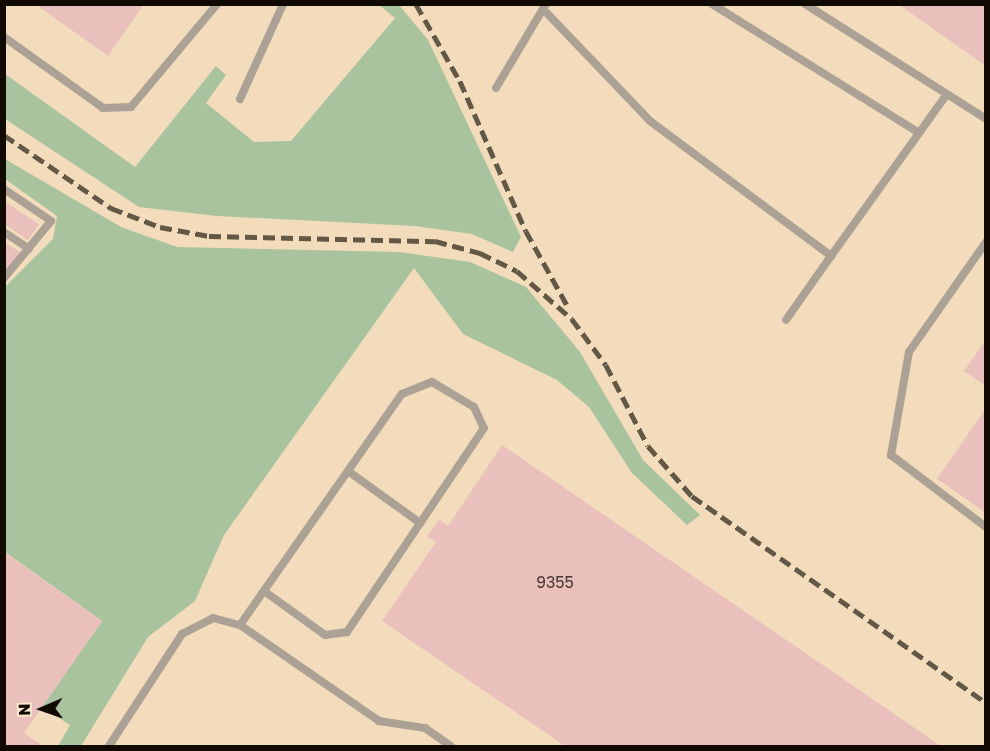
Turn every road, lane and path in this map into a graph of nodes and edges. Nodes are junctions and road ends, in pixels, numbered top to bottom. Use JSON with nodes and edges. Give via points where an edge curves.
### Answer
{"nodes":[{"id":1,"x":218,"y":4,"type":"edge"},
{"id":2,"x":284,"y":4,"type":"edge"},
{"id":3,"x":712,"y":4,"type":"edge"},
{"id":4,"x":805,"y":4,"type":"edge"},
{"id":5,"x":544,"y":7,"type":"edge"},
{"id":6,"x":4,"y":37,"type":"edge"},
{"id":7,"x":496,"y":88,"type":"dead end"},
{"id":8,"x":947,"y":94,"type":"junction"},
{"id":9,"x":240,"y":99,"type":"dead end"},
{"id":10,"x":986,"y":119,"type":"edge"},
{"id":11,"x":920,"y":133,"type":"junction"},
{"id":12,"x":4,"y":189,"type":"edge"},
{"id":13,"x":4,"y":232,"type":"edge"},
{"id":14,"x":986,"y":242,"type":"edge"},
{"id":15,"x":29,"y":249,"type":"junction"},
{"id":16,"x":831,"y":256,"type":"junction"},
{"id":17,"x":4,"y":278,"type":"edge"},
{"id":18,"x":786,"y":320,"type":"dead end"},
{"id":19,"x":348,"y":471,"type":"junction"},
{"id":20,"x":420,"y":522,"type":"junction"},
{"id":21,"x":986,"y":527,"type":"edge"},
{"id":22,"x":264,"y":591,"type":"junction"},
{"id":23,"x":240,"y":625,"type":"junction"},
{"id":24,"x":109,"y":747,"type":"edge"},
{"id":25,"x":451,"y":747,"type":"edge"}],
"edges":[{"from":1,"to":6,"type":"lane","via":[[131,107],[103,108]]},
{"from":2,"to":9,"type":"lane"},
{"from":3,"to":11,"type":"lane"},
{"from":4,"to":8,"type":"lane"},
{"from":5,"to":7,"type":"lane"},
{"from":5,"to":16,"type":"lane","via":[[650,121]]},
{"from":8,"to":10,"type":"lane"},
{"from":8,"to":11,"type":"lane"},
{"from":11,"to":16,"type":"lane"},
{"from":12,"to":15,"type":"lane","via":[[51,220]]},
{"from":13,"to":15,"type":"lane"},
{"from":14,"to":21,"type":"lane","via":[[909,352],[891,455]]},
{"from":15,"to":17,"type":"lane"},
{"from":16,"to":18,"type":"lane"},
{"from":19,"to":20,"type":"lane"},
{"from":19,"to":20,"type":"lane","via":[[402,394],[432,382],[474,407],[484,428]]},
{"from":19,"to":22,"type":"lane"},
{"from":20,"to":22,"type":"lane","via":[[346,632],[325,635]]},
{"from":22,"to":23,"type":"lane"},
{"from":23,"to":24,"type":"lane","via":[[213,618],[192,625]]},
{"from":23,"to":25,"type":"lane","via":[[379,721],[425,728]]}]}
